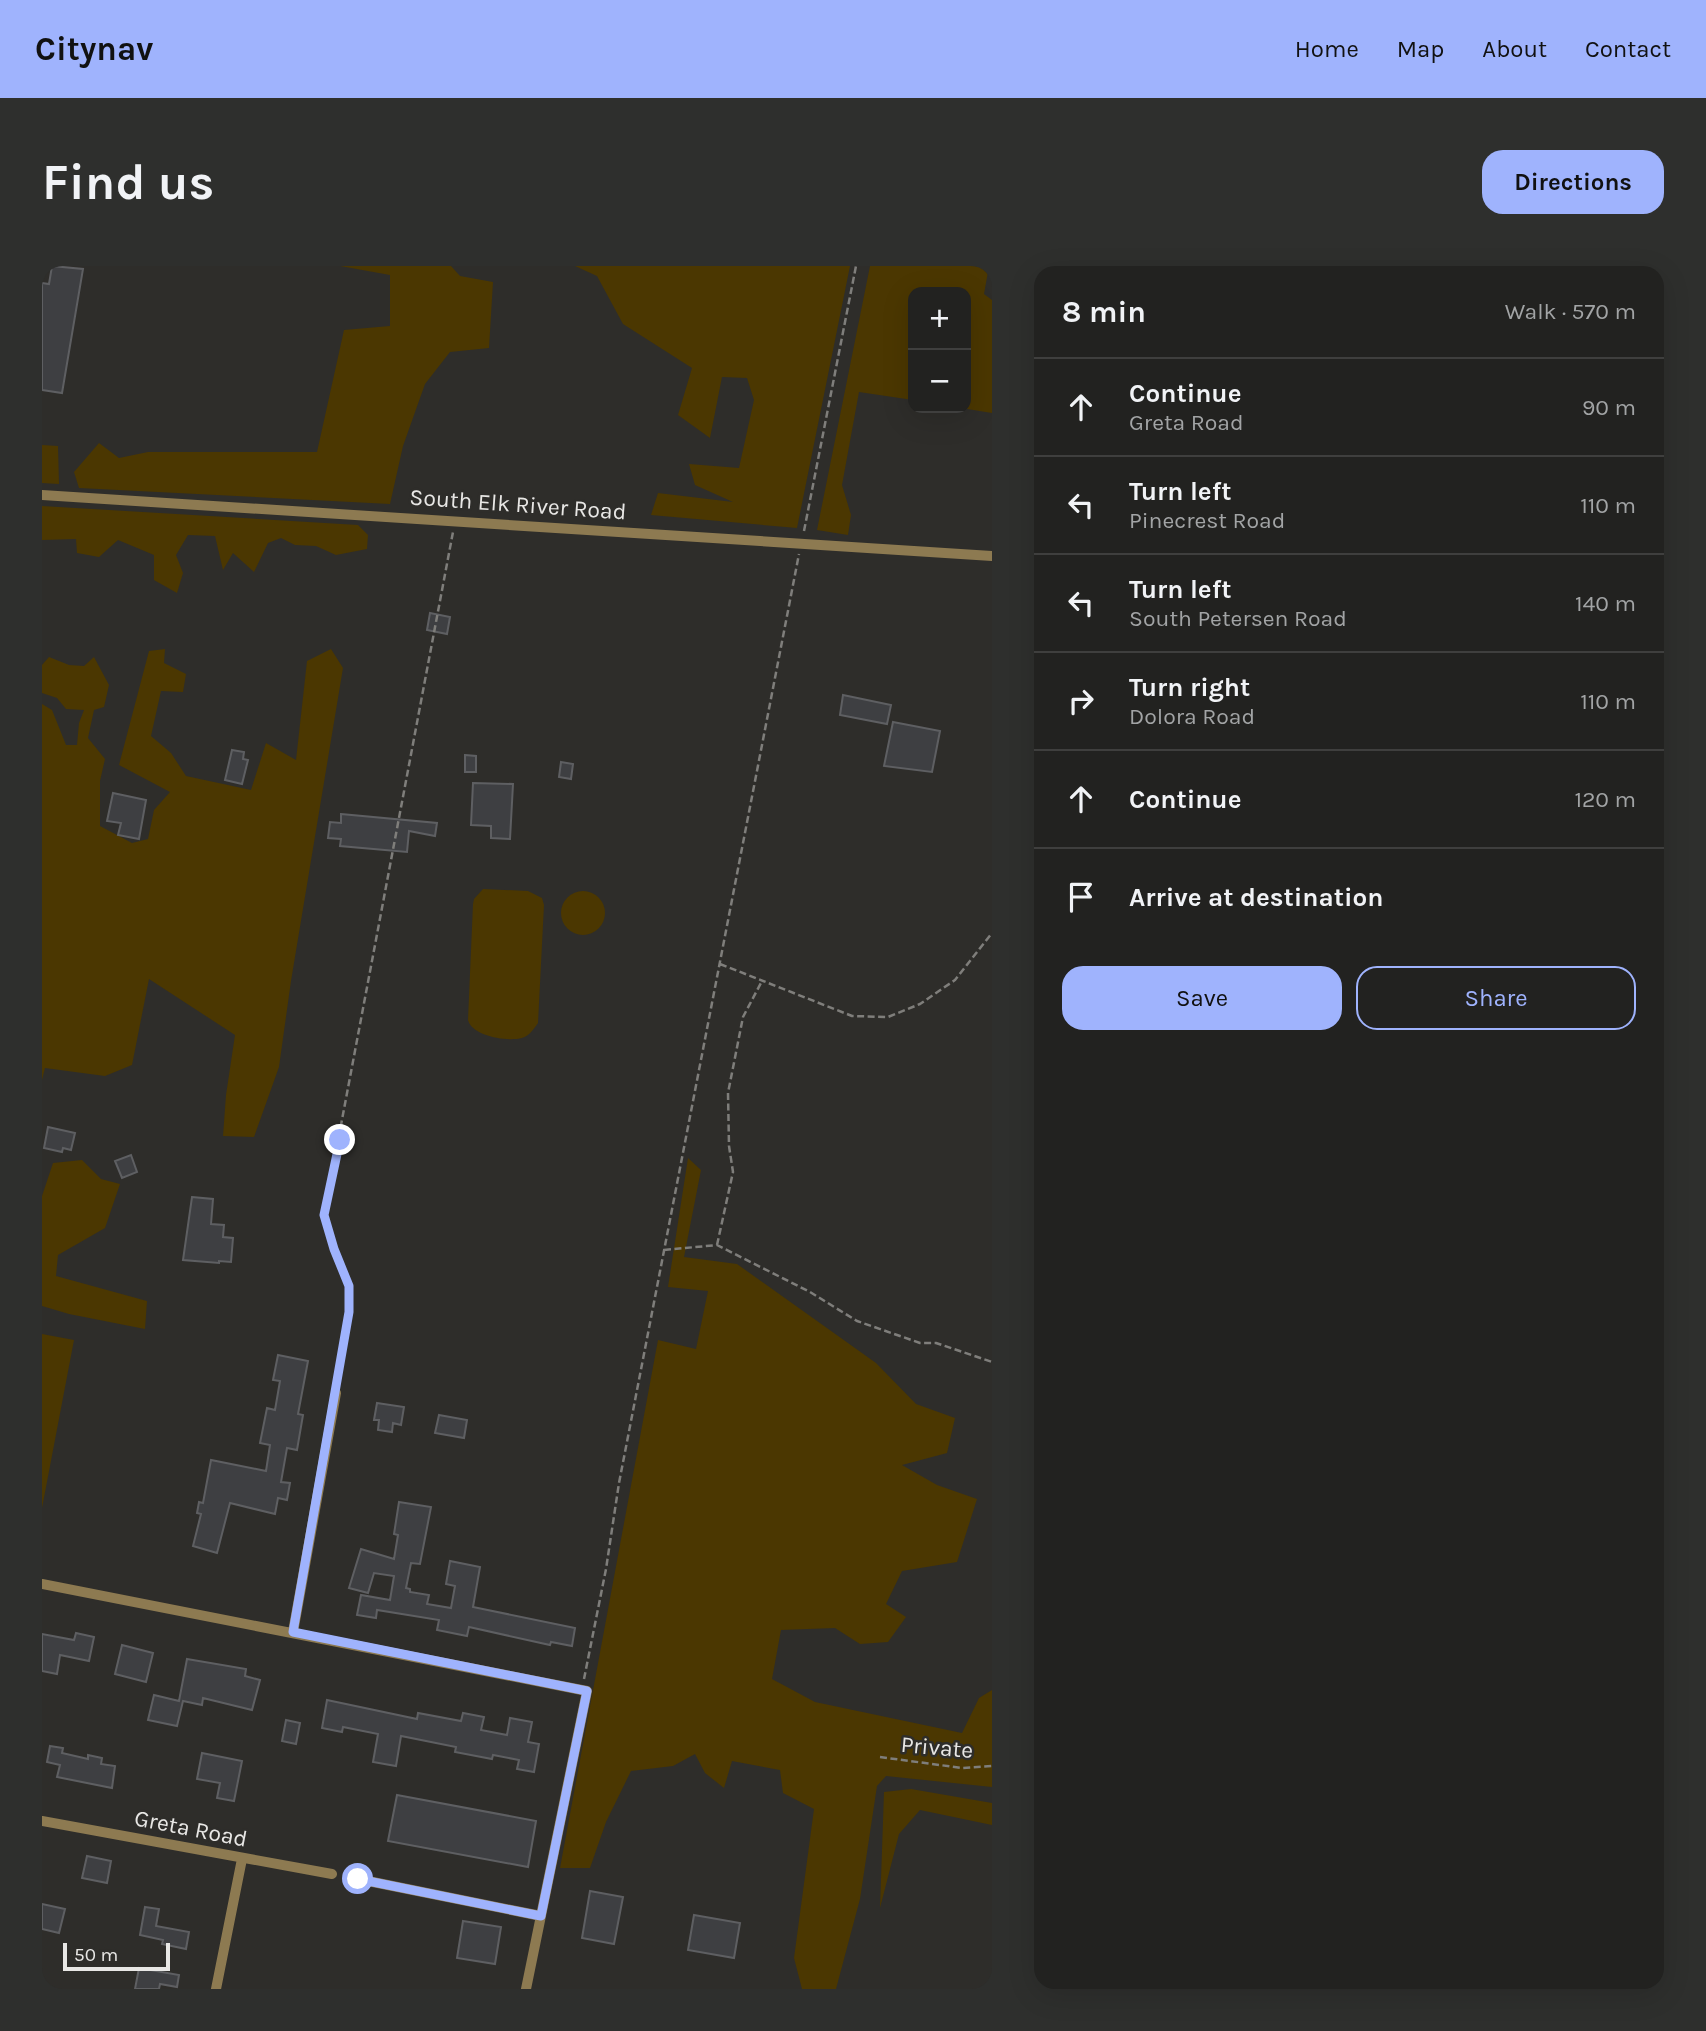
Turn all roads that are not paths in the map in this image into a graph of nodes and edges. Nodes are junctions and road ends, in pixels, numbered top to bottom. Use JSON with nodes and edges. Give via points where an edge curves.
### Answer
{"nodes":[{"id":1,"x":42,"y":495,"type":"edge"},
{"id":2,"x":992,"y":556,"type":"edge"},
{"id":3,"x":335,"y":1393,"type":"road end"},
{"id":4,"x":42,"y":1584,"type":"edge"},
{"id":5,"x":293,"y":1632,"type":"junction"},
{"id":6,"x":42,"y":1821,"type":"edge"},
{"id":7,"x":242,"y":1859,"type":"junction"},
{"id":8,"x":332,"y":1874,"type":"dead end"},
{"id":9,"x":358,"y":1879,"type":"dead end"},
{"id":10,"x":541,"y":1916,"type":"junction"},
{"id":11,"x":216,"y":1989,"type":"edge"},
{"id":12,"x":526,"y":1989,"type":"edge"}],
"edges":[{"from":1,"to":2,"type":"street","name":"South Elk River Road"},
{"from":3,"to":5,"type":"street"},
{"from":4,"to":5,"type":"street"},
{"from":5,"to":10,"type":"street","via":[[585,1690]]},
{"from":6,"to":7,"type":"street","name":"Greta Road"},
{"from":7,"to":8,"type":"street","name":"Greta Road"},
{"from":7,"to":11,"type":"street"},
{"from":9,"to":10,"type":"street"},
{"from":10,"to":12,"type":"street"}]}
